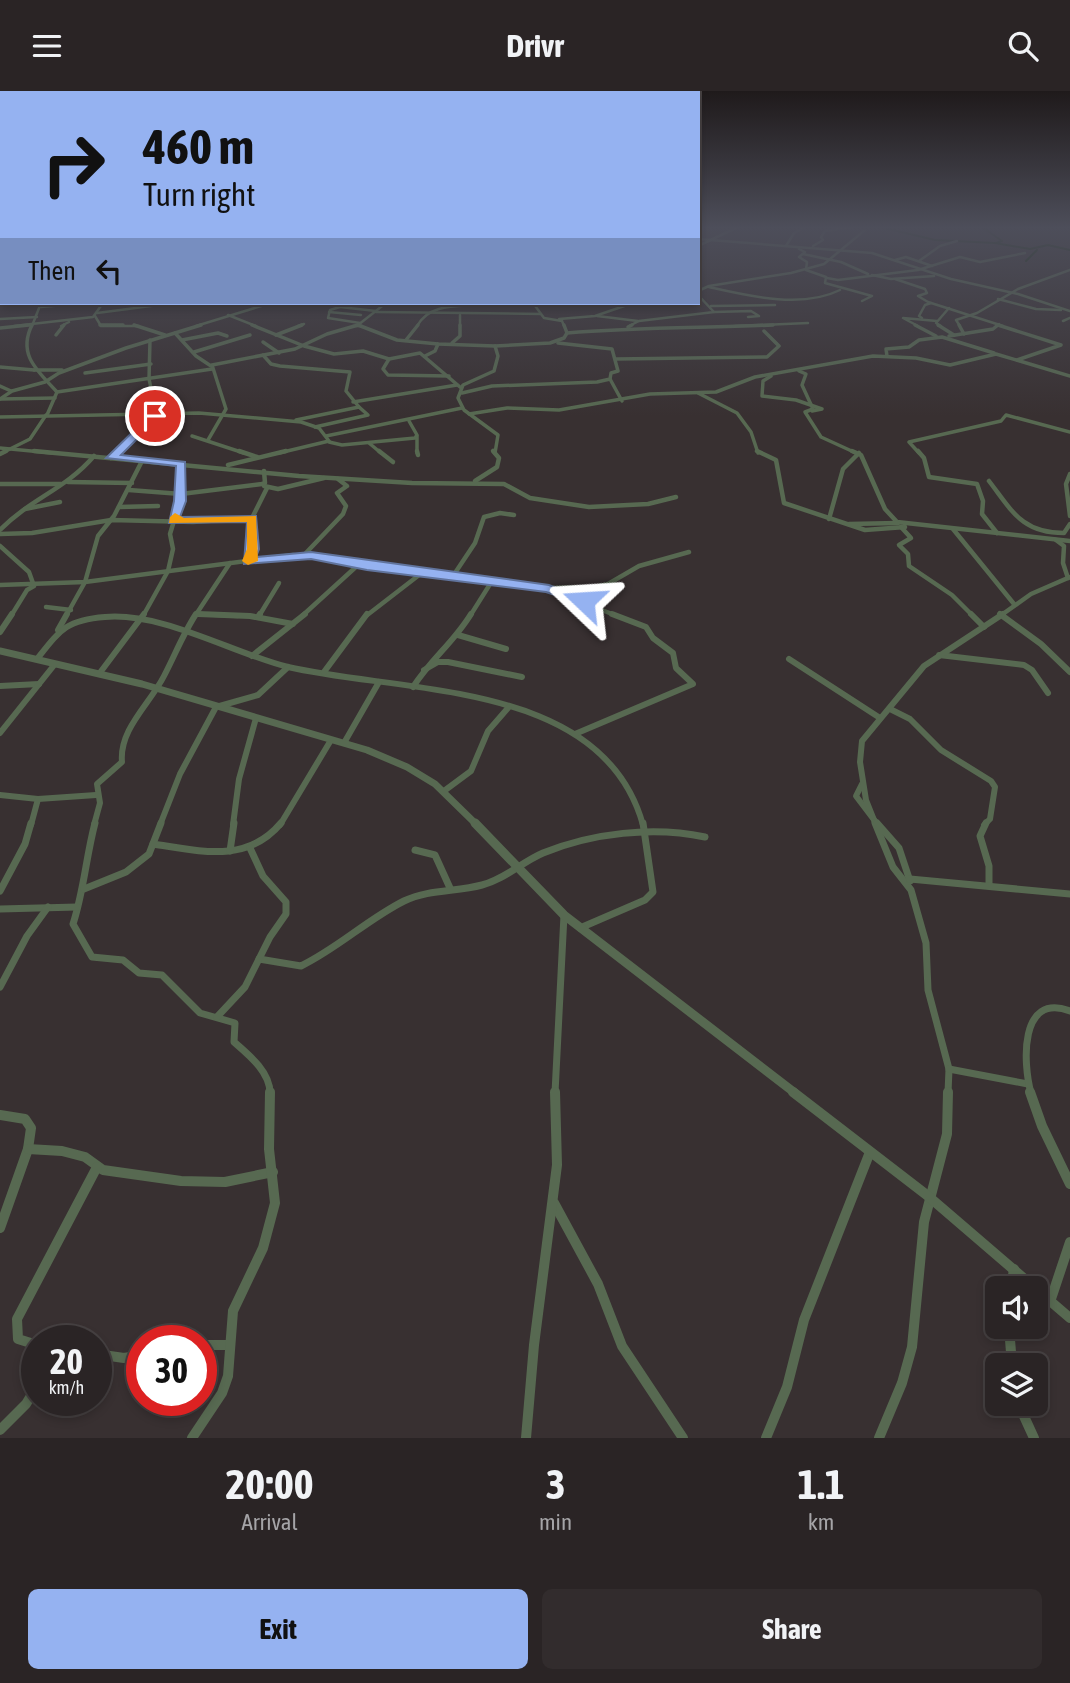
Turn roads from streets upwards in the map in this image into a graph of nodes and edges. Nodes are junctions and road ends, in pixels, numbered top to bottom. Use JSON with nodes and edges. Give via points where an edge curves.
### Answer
{"nodes":[{"id":1,"x":731,"y":290,"type":"edge"},
{"id":2,"x":840,"y":290,"type":"joint"},
{"id":3,"x":924,"y":290,"type":"edge"},
{"id":4,"x":1001,"y":290,"type":"edge"},
{"id":5,"x":1020,"y":290,"type":"edge"},
{"id":6,"x":1014,"y":293,"type":"junction"},
{"id":7,"x":700,"y":295,"type":"edge"},
{"id":8,"x":998,"y":299,"type":"junction"},
{"id":9,"x":862,"y":301,"type":"dead end"},
{"id":10,"x":931,"y":303,"type":"junction"},
{"id":11,"x":41,"y":305,"type":"edge"},
{"id":12,"x":102,"y":305,"type":"edge"},
{"id":13,"x":161,"y":305,"type":"edge"},
{"id":14,"x":264,"y":305,"type":"edge"},
{"id":15,"x":340,"y":305,"type":"edge"},
{"id":16,"x":355,"y":305,"type":"edge"},
{"id":17,"x":384,"y":305,"type":"edge"},
{"id":18,"x":465,"y":305,"type":"edge"},
{"id":19,"x":534,"y":305,"type":"edge"},
{"id":20,"x":627,"y":305,"type":"edge"},
{"id":21,"x":775,"y":305,"type":"dead end"},
{"id":22,"x":712,"y":306,"type":"junction"},
{"id":23,"x":949,"y":308,"type":"junction"},
{"id":24,"x":350,"y":309,"type":"junction"},
{"id":25,"x":1068,"y":310,"type":"edge"},
{"id":26,"x":329,"y":312,"type":"junction"},
{"id":27,"x":376,"y":312,"type":"junction"},
{"id":28,"x":714,"y":312,"type":"junction"},
{"id":29,"x":426,"y":314,"type":"junction"},
{"id":30,"x":541,"y":314,"type":"junction"},
{"id":31,"x":96,"y":315,"type":"junction"},
{"id":32,"x":226,"y":315,"type":"junction"},
{"id":33,"x":361,"y":315,"type":"junction"},
{"id":34,"x":460,"y":315,"type":"junction"},
{"id":35,"x":595,"y":316,"type":"junction"},
{"id":36,"x":971,"y":316,"type":"junction"},
{"id":37,"x":37,"y":317,"type":"junction"},
{"id":38,"x":370,"y":317,"type":"junction"},
{"id":39,"x":748,"y":317,"type":"dead end"},
{"id":40,"x":922,"y":318,"type":"junction"},
{"id":41,"x":1070,"y":318,"type":"edge"},
{"id":42,"x":0,"y":319,"type":"edge"},
{"id":43,"x":74,"y":319,"type":"junction"},
{"id":44,"x":559,"y":319,"type":"junction"},
{"id":45,"x":638,"y":321,"type":"junction"},
{"id":46,"x":937,"y":321,"type":"junction"},
{"id":47,"x":1063,"y":321,"type":"dead end"},
{"id":48,"x":34,"y":323,"type":"junction"},
{"id":49,"x":808,"y":323,"type":"dead end"},
{"id":50,"x":304,"y":324,"type":"dead end"},
{"id":51,"x":359,"y":324,"type":"junction"},
{"id":52,"x":999,"y":324,"type":"junction"},
{"id":53,"x":0,"y":327,"type":"edge"},
{"id":54,"x":628,"y":327,"type":"junction"},
{"id":55,"x":764,"y":331,"type":"dead end"},
{"id":56,"x":175,"y":333,"type":"junction"},
{"id":57,"x":567,"y":333,"type":"junction"},
{"id":58,"x":964,"y":334,"type":"junction"},
{"id":59,"x":56,"y":335,"type":"dead end"},
{"id":60,"x":166,"y":335,"type":"junction"},
{"id":61,"x":250,"y":335,"type":"dead end"},
{"id":62,"x":276,"y":335,"type":"junction"},
{"id":63,"x":954,"y":335,"type":"junction"},
{"id":64,"x":227,"y":336,"type":"dead end"},
{"id":65,"x":937,"y":337,"type":"junction"},
{"id":66,"x":946,"y":337,"type":"junction"},
{"id":67,"x":150,"y":340,"type":"junction"},
{"id":68,"x":182,"y":340,"type":"junction"},
{"id":69,"x":404,"y":340,"type":"junction"},
{"id":70,"x":263,"y":342,"type":"dead end"},
{"id":71,"x":452,"y":343,"type":"junction"},
{"id":72,"x":555,"y":343,"type":"junction"},
{"id":73,"x":438,"y":344,"type":"junction"},
{"id":74,"x":304,"y":346,"type":"junction"},
{"id":75,"x":495,"y":346,"type":"junction"},
{"id":76,"x":913,"y":347,"type":"junction"},
{"id":77,"x":194,"y":352,"type":"junction"},
{"id":78,"x":279,"y":352,"type":"junction"},
{"id":79,"x":996,"y":353,"type":"junction"},
{"id":80,"x":263,"y":355,"type":"junction"},
{"id":81,"x":425,"y":356,"type":"junction"},
{"id":82,"x":887,"y":356,"type":"junction"},
{"id":83,"x":916,"y":358,"type":"junction"},
{"id":84,"x":389,"y":359,"type":"junction"},
{"id":85,"x":616,"y":359,"type":"junction"},
{"id":86,"x":1015,"y":361,"type":"junction"},
{"id":87,"x":150,"y":364,"type":"junction"},
{"id":88,"x":0,"y":367,"type":"edge"},
{"id":89,"x":212,"y":368,"type":"junction"},
{"id":90,"x":34,"y":370,"type":"junction"},
{"id":91,"x":67,"y":370,"type":"junction"},
{"id":92,"x":799,"y":370,"type":"junction"},
{"id":93,"x":85,"y":373,"type":"dead end"},
{"id":94,"x":772,"y":375,"type":"junction"},
{"id":95,"x":449,"y":376,"type":"junction"},
{"id":96,"x":1070,"y":376,"type":"edge"},
{"id":97,"x":149,"y":379,"type":"junction"},
{"id":98,"x":610,"y":379,"type":"junction"},
{"id":99,"x":48,"y":381,"type":"junction"},
{"id":100,"x":0,"y":386,"type":"edge"},
{"id":101,"x":460,"y":388,"type":"junction"},
{"id":102,"x":11,"y":391,"type":"junction"},
{"id":103,"x":57,"y":392,"type":"junction"},
{"id":104,"x":698,"y":393,"type":"junction"},
{"id":105,"x":55,"y":398,"type":"junction"},
{"id":106,"x":1,"y":399,"type":"edge"},
{"id":107,"x":622,"y":401,"type":"junction"},
{"id":108,"x":353,"y":402,"type":"junction"},
{"id":109,"x":359,"y":407,"type":"junction"},
{"id":110,"x":462,"y":408,"type":"junction"},
{"id":111,"x":812,"y":408,"type":"junction"},
{"id":112,"x":469,"y":414,"type":"junction"},
{"id":113,"x":46,"y":415,"type":"junction"},
{"id":114,"x":145,"y":415,"type":"junction"},
{"id":115,"x":155,"y":416,"type":"junction"},
{"id":116,"x":223,"y":416,"type":"junction"},
{"id":117,"x":0,"y":417,"type":"edge"},
{"id":118,"x":294,"y":421,"type":"junction"},
{"id":119,"x":409,"y":421,"type":"junction"},
{"id":120,"x":315,"y":426,"type":"junction"},
{"id":121,"x":1070,"y":432,"type":"edge"},
{"id":122,"x":192,"y":436,"type":"dead end"},
{"id":123,"x":326,"y":436,"type":"junction"},
{"id":124,"x":417,"y":436,"type":"junction"},
{"id":125,"x":208,"y":440,"type":"junction"},
{"id":126,"x":329,"y":442,"type":"junction"},
{"id":127,"x":369,"y":443,"type":"junction"},
{"id":128,"x":0,"y":448,"type":"edge"},
{"id":129,"x":13,"y":449,"type":"junction"},
{"id":130,"x":859,"y":453,"type":"junction"},
{"id":131,"x":0,"y":454,"type":"edge"},
{"id":132,"x":418,"y":454,"type":"dead end"},
{"id":133,"x":93,"y":457,"type":"junction"},
{"id":134,"x":111,"y":458,"type":"junction"},
{"id":135,"x":259,"y":458,"type":"junction"},
{"id":136,"x":142,"y":461,"type":"junction"},
{"id":137,"x":393,"y":462,"type":"dead end"},
{"id":138,"x":181,"y":464,"type":"junction"},
{"id":139,"x":219,"y":467,"type":"junction"},
{"id":140,"x":264,"y":471,"type":"junction"},
{"id":141,"x":1070,"y":474,"type":"edge"},
{"id":142,"x":332,"y":477,"type":"junction"},
{"id":143,"x":989,"y":481,"type":"dead end"},
{"id":144,"x":65,"y":483,"type":"junction"},
{"id":145,"x":132,"y":483,"type":"junction"},
{"id":146,"x":0,"y":484,"type":"edge"},
{"id":147,"x":463,"y":484,"type":"junction"},
{"id":148,"x":265,"y":486,"type":"junction"},
{"id":149,"x":129,"y":490,"type":"junction"},
{"id":150,"x":181,"y":494,"type":"junction"},
{"id":151,"x":676,"y":497,"type":"dead end"},
{"id":152,"x":60,"y":502,"type":"dead end"},
{"id":153,"x":158,"y":506,"type":"dead end"},
{"id":154,"x":119,"y":507,"type":"junction"},
{"id":155,"x":19,"y":510,"type":"junction"},
{"id":156,"x":514,"y":515,"type":"dead end"},
{"id":157,"x":1070,"y":516,"type":"edge"},
{"id":158,"x":252,"y":518,"type":"junction"},
{"id":159,"x":829,"y":519,"type":"junction"},
{"id":160,"x":111,"y":520,"type":"junction"},
{"id":161,"x":173,"y":521,"type":"junction"},
{"id":162,"x":1070,"y":524,"type":"edge"},
{"id":163,"x":900,"y":525,"type":"junction"},
{"id":164,"x":953,"y":529,"type":"junction"},
{"id":165,"x":0,"y":532,"type":"edge"},
{"id":166,"x":997,"y":533,"type":"junction"},
{"id":167,"x":1055,"y":540,"type":"junction"},
{"id":168,"x":1070,"y":541,"type":"edge"},
{"id":169,"x":0,"y":546,"type":"edge"},
{"id":170,"x":689,"y":552,"type":"dead end"},
{"id":171,"x":304,"y":555,"type":"junction"},
{"id":172,"x":248,"y":561,"type":"junction"},
{"id":173,"x":230,"y":563,"type":"junction"},
{"id":174,"x":358,"y":565,"type":"junction"},
{"id":175,"x":169,"y":571,"type":"junction"},
{"id":176,"x":424,"y":572,"type":"junction"},
{"id":177,"x":453,"y":576,"type":"junction"},
{"id":178,"x":1069,"y":577,"type":"edge"},
{"id":179,"x":492,"y":581,"type":"junction"},
{"id":180,"x":85,"y":582,"type":"junction"},
{"id":181,"x":279,"y":583,"type":"dead end"},
{"id":182,"x":0,"y":585,"type":"edge"},
{"id":183,"x":34,"y":586,"type":"junction"},
{"id":184,"x":549,"y":588,"type":"junction"},
{"id":185,"x":1014,"y":604,"type":"junction"},
{"id":186,"x":46,"y":607,"type":"dead end"},
{"id":187,"x":71,"y":610,"type":"junction"},
{"id":188,"x":198,"y":614,"type":"junction"},
{"id":189,"x":1000,"y":614,"type":"junction"},
{"id":190,"x":258,"y":617,"type":"junction"},
{"id":191,"x":138,"y":622,"type":"junction"},
{"id":192,"x":293,"y":624,"type":"junction"},
{"id":193,"x":984,"y":628,"type":"junction"},
{"id":194,"x":58,"y":630,"type":"junction"},
{"id":195,"x":0,"y":632,"type":"edge"},
{"id":196,"x":183,"y":634,"type":"junction"},
{"id":197,"x":458,"y":635,"type":"junction"},
{"id":198,"x":506,"y":649,"type":"dead end"},
{"id":199,"x":0,"y":651,"type":"edge"},
{"id":200,"x":937,"y":655,"type":"junction"},
{"id":201,"x":252,"y":656,"type":"junction"},
{"id":202,"x":37,"y":659,"type":"junction"},
{"id":203,"x":789,"y":659,"type":"dead end"},
{"id":204,"x":55,"y":664,"type":"junction"},
{"id":205,"x":289,"y":667,"type":"junction"},
{"id":206,"x":324,"y":672,"type":"junction"},
{"id":207,"x":420,"y":673,"type":"junction"},
{"id":208,"x":1070,"y":673,"type":"edge"},
{"id":209,"x":99,"y":674,"type":"junction"},
{"id":210,"x":522,"y":677,"type":"dead end"},
{"id":211,"x":379,"y":682,"type":"junction"},
{"id":212,"x":39,"y":684,"type":"junction"},
{"id":213,"x":0,"y":686,"type":"edge"},
{"id":214,"x":413,"y":687,"type":"junction"},
{"id":215,"x":156,"y":689,"type":"junction"},
{"id":216,"x":1048,"y":693,"type":"dead end"},
{"id":217,"x":216,"y":707,"type":"junction"},
{"id":218,"x":508,"y":708,"type":"junction"},
{"id":219,"x":890,"y":709,"type":"junction"},
{"id":220,"x":256,"y":718,"type":"junction"},
{"id":221,"x":880,"y":718,"type":"junction"},
{"id":222,"x":0,"y":733,"type":"edge"},
{"id":223,"x":575,"y":734,"type":"junction"},
{"id":224,"x":331,"y":740,"type":"junction"},
{"id":225,"x":344,"y":743,"type":"junction"},
{"id":226,"x":444,"y":791,"type":"junction"},
{"id":227,"x":0,"y":795,"type":"edge"},
{"id":228,"x":96,"y":796,"type":"junction"},
{"id":229,"x":38,"y":799,"type":"junction"},
{"id":230,"x":873,"y":822,"type":"junction"},
{"id":231,"x":646,"y":832,"type":"junction"},
{"id":232,"x":705,"y":837,"type":"dead end"},
{"id":233,"x":153,"y":844,"type":"junction"},
{"id":234,"x":250,"y":848,"type":"junction"},
{"id":235,"x":415,"y":850,"type":"dead end"},
{"id":236,"x":230,"y":851,"type":"junction"},
{"id":237,"x":517,"y":869,"type":"junction"},
{"id":238,"x":910,"y":879,"type":"junction"},
{"id":239,"x":989,"y":884,"type":"junction"},
{"id":240,"x":84,"y":888,"type":"junction"},
{"id":241,"x":450,"y":888,"type":"junction"},
{"id":242,"x":911,"y":890,"type":"junction"},
{"id":243,"x":0,"y":891,"type":"edge"},
{"id":244,"x":1070,"y":894,"type":"edge"},
{"id":245,"x":48,"y":907,"type":"junction"},
{"id":246,"x":77,"y":907,"type":"junction"},
{"id":247,"x":0,"y":909,"type":"edge"},
{"id":248,"x":564,"y":915,"type":"junction"},
{"id":249,"x":580,"y":928,"type":"junction"},
{"id":250,"x":259,"y":959,"type":"junction"},
{"id":251,"x":0,"y":987,"type":"edge"},
{"id":252,"x":1070,"y":1011,"type":"edge"},
{"id":253,"x":217,"y":1017,"type":"junction"},
{"id":254,"x":949,"y":1069,"type":"junction"},
{"id":255,"x":1028,"y":1084,"type":"junction"},
{"id":256,"x":0,"y":1115,"type":"edge"},
{"id":257,"x":27,"y":1149,"type":"junction"},
{"id":258,"x":870,"y":1152,"type":"junction"},
{"id":259,"x":97,"y":1167,"type":"junction"},
{"id":260,"x":273,"y":1172,"type":"junction"},
{"id":261,"x":1070,"y":1184,"type":"edge"},
{"id":262,"x":928,"y":1196,"type":"junction"},
{"id":263,"x":553,"y":1201,"type":"junction"},
{"id":264,"x":0,"y":1228,"type":"edge"},
{"id":265,"x":1070,"y":1242,"type":"edge"},
{"id":266,"x":1014,"y":1267,"type":"junction"},
{"id":267,"x":1013,"y":1276,"type":"edge"},
{"id":268,"x":1051,"y":1299,"type":"junction"},
{"id":269,"x":1070,"y":1318,"type":"edge"},
{"id":270,"x":21,"y":1340,"type":"edge"},
{"id":271,"x":217,"y":1345,"type":"edge"},
{"id":272,"x":230,"y":1345,"type":"junction"},
{"id":273,"x":21,"y":1409,"type":"edge"},
{"id":274,"x":1024,"y":1416,"type":"edge"},
{"id":275,"x":0,"y":1430,"type":"edge"},
{"id":276,"x":192,"y":1438,"type":"edge"},
{"id":277,"x":526,"y":1438,"type":"edge"},
{"id":278,"x":683,"y":1438,"type":"edge"},
{"id":279,"x":766,"y":1438,"type":"edge"},
{"id":280,"x":879,"y":1438,"type":"edge"},
{"id":281,"x":1034,"y":1438,"type":"edge"}],
"edges":[{"from":1,"to":2,"type":"street","via":[[800,301],[818,300]]},
{"from":2,"to":9,"type":"street","via":[[872,296]]},
{"from":3,"to":10,"type":"street","via":[[927,293],[918,296]]},
{"from":4,"to":6,"type":"street"},
{"from":5,"to":6,"type":"street"},
{"from":6,"to":8,"type":"street"},
{"from":6,"to":25,"type":"street"},
{"from":7,"to":22,"type":"street"},
{"from":8,"to":25,"type":"street","via":[[1036,309]]},
{"from":8,"to":36,"type":"street"},
{"from":10,"to":23,"type":"street"},
{"from":10,"to":40,"type":"street","via":[[925,305]]},
{"from":11,"to":37,"type":"street"},
{"from":12,"to":31,"type":"street"},
{"from":13,"to":31,"type":"street"},
{"from":14,"to":32,"type":"street"},
{"from":15,"to":24,"type":"street"},
{"from":15,"to":26,"type":"street"},
{"from":16,"to":24,"type":"street"},
{"from":17,"to":27,"type":"street"},
{"from":18,"to":29,"type":"street"},
{"from":19,"to":30,"type":"street"},
{"from":20,"to":35,"type":"street"},
{"from":21,"to":22,"type":"street"},
{"from":22,"to":28,"type":"street"},
{"from":23,"to":36,"type":"street"},
{"from":23,"to":46,"type":"street"},
{"from":24,"to":27,"type":"street"},
{"from":24,"to":33,"type":"street"},
{"from":26,"to":33,"type":"street"},
{"from":26,"to":51,"type":"street","via":[[330,319]]},
{"from":27,"to":29,"type":"street"},
{"from":27,"to":38,"type":"street"},
{"from":28,"to":39,"type":"street","via":[[751,311],[759,316]]},
{"from":28,"to":45,"type":"street"},
{"from":29,"to":34,"type":"street"},
{"from":29,"to":69,"type":"street","via":[[416,332]]},
{"from":30,"to":34,"type":"street"},
{"from":30,"to":44,"type":"street"},
{"from":31,"to":43,"type":"street"},
{"from":31,"to":60,"type":"street","via":[[101,326],[132,324]]},
{"from":32,"to":56,"type":"street"},
{"from":32,"to":62,"type":"street"},
{"from":33,"to":38,"type":"street"},
{"from":34,"to":71,"type":"street","via":[[460,336]]},
{"from":35,"to":44,"type":"street"},
{"from":35,"to":45,"type":"street"},
{"from":36,"to":52,"type":"street"},
{"from":36,"to":58,"type":"street","via":[[956,320]]},
{"from":37,"to":42,"type":"street"},
{"from":37,"to":48,"type":"street"},
{"from":38,"to":51,"type":"street"},
{"from":40,"to":46,"type":"street"},
{"from":40,"to":65,"type":"street","via":[[903,318]]},
{"from":41,"to":47,"type":"street"},
{"from":43,"to":48,"type":"street"},
{"from":43,"to":59,"type":"street"},
{"from":44,"to":57,"type":"street"},
{"from":45,"to":54,"type":"street"},
{"from":46,"to":63,"type":"street"},
{"from":48,"to":53,"type":"street"},
{"from":48,"to":90,"type":"street","via":[[26,349]]},
{"from":49,"to":54,"type":"street"},
{"from":50,"to":62,"type":"street"},
{"from":51,"to":69,"type":"street"},
{"from":51,"to":74,"type":"street"},
{"from":52,"to":58,"type":"street"},
{"from":52,"to":86,"type":"street","via":[[1061,345]]},
{"from":54,"to":57,"type":"street"},
{"from":55,"to":85,"type":"street","via":[[779,345],[767,357]]},
{"from":56,"to":60,"type":"street"},
{"from":56,"to":68,"type":"street"},
{"from":57,"to":72,"type":"street"},
{"from":58,"to":63,"type":"street"},
{"from":60,"to":67,"type":"street"},
{"from":61,"to":77,"type":"street"},
{"from":62,"to":74,"type":"street"},
{"from":63,"to":66,"type":"street"},
{"from":64,"to":68,"type":"street","via":[[218,333]]},
{"from":65,"to":66,"type":"street"},
{"from":65,"to":76,"type":"street","via":[[918,340]]},
{"from":66,"to":79,"type":"street"},
{"from":67,"to":87,"type":"street"},
{"from":67,"to":91,"type":"street"},
{"from":68,"to":77,"type":"street"},
{"from":69,"to":73,"type":"street"},
{"from":70,"to":78,"type":"street"},
{"from":71,"to":73,"type":"street"},
{"from":71,"to":75,"type":"street"},
{"from":72,"to":75,"type":"street"},
{"from":72,"to":85,"type":"street","via":[[611,349]]},
{"from":73,"to":81,"type":"street"},
{"from":74,"to":78,"type":"street"},
{"from":74,"to":84,"type":"street","via":[[334,354],[366,351]]},
{"from":75,"to":101,"type":"street","via":[[494,372]]},
{"from":76,"to":82,"type":"street","via":[[888,348]]},
{"from":76,"to":83,"type":"street"},
{"from":77,"to":89,"type":"street"},
{"from":78,"to":80,"type":"street"},
{"from":79,"to":83,"type":"street","via":[[950,365]]},
{"from":79,"to":86,"type":"street"},
{"from":80,"to":89,"type":"street"},
{"from":80,"to":108,"type":"street","via":[[280,366],[350,372],[346,391]]},
{"from":81,"to":84,"type":"street","via":[[415,352]]},
{"from":81,"to":95,"type":"street"},
{"from":82,"to":83,"type":"street"},
{"from":82,"to":92,"type":"street"},
{"from":84,"to":95,"type":"street","via":[[383,369],[388,375]]},
{"from":85,"to":98,"type":"street","via":[[618,371],[611,373]]},
{"from":86,"to":96,"type":"street"},
{"from":87,"to":93,"type":"street"},
{"from":87,"to":97,"type":"street"},
{"from":88,"to":90,"type":"street"},
{"from":89,"to":97,"type":"street"},
{"from":89,"to":116,"type":"street","via":[[224,395]]},
{"from":90,"to":91,"type":"street"},
{"from":90,"to":99,"type":"street"},
{"from":91,"to":99,"type":"street"},
{"from":92,"to":94,"type":"street"},
{"from":92,"to":111,"type":"street","via":[[806,374],[802,385]]},
{"from":94,"to":104,"type":"street"},
{"from":94,"to":111,"type":"street","via":[[763,381],[762,396]]},
{"from":95,"to":101,"type":"street"},
{"from":97,"to":103,"type":"street"},
{"from":97,"to":114,"type":"street","via":[[154,402]]},
{"from":98,"to":101,"type":"street"},
{"from":98,"to":107,"type":"street"},
{"from":99,"to":102,"type":"street"},
{"from":99,"to":103,"type":"street"},
{"from":100,"to":102,"type":"street"},
{"from":101,"to":108,"type":"street"},
{"from":101,"to":110,"type":"street"},
{"from":102,"to":106,"type":"street"},
{"from":103,"to":105,"type":"street"},
{"from":104,"to":107,"type":"street","via":[[650,394]]},
{"from":104,"to":159,"type":"street","via":[[736,413],[751,429],[758,454],[776,460],[785,503]]},
{"from":105,"to":106,"type":"street"},
{"from":105,"to":113,"type":"street"},
{"from":107,"to":112,"type":"street","via":[[559,410],[507,408]]},
{"from":108,"to":109,"type":"street"},
{"from":109,"to":118,"type":"street"},
{"from":109,"to":120,"type":"street","via":[[367,417]]},
{"from":110,"to":112,"type":"street"},
{"from":110,"to":119,"type":"street"},
{"from":111,"to":130,"type":"street","via":[[804,412],[823,438]]},
{"from":112,"to":147,"type":"street","via":[[498,435],[493,451],[499,458],[498,465],[481,479]]},
{"from":113,"to":114,"type":"street"},
{"from":113,"to":117,"type":"street"},
{"from":113,"to":129,"type":"street","via":[[30,439]]},
{"from":114,"to":115,"type":"street"},
{"from":115,"to":116,"type":"street"},
{"from":115,"to":134,"type":"street"},
{"from":116,"to":118,"type":"street"},
{"from":116,"to":125,"type":"street"},
{"from":118,"to":120,"type":"street"},
{"from":119,"to":123,"type":"street"},
{"from":119,"to":124,"type":"street"},
{"from":120,"to":123,"type":"street"},
{"from":121,"to":166,"type":"street","via":[[1008,415],[1001,421],[910,441],[923,458],[929,477],[977,484],[982,514]]},
{"from":122,"to":125,"type":"street"},
{"from":123,"to":126,"type":"street"},
{"from":124,"to":127,"type":"street"},
{"from":124,"to":132,"type":"street"},
{"from":125,"to":135,"type":"street"},
{"from":126,"to":127,"type":"street"},
{"from":126,"to":135,"type":"street"},
{"from":127,"to":137,"type":"street"},
{"from":128,"to":129,"type":"street"},
{"from":129,"to":131,"type":"street"},
{"from":129,"to":133,"type":"street"},
{"from":130,"to":159,"type":"street","via":[[837,479],[836,505]]},
{"from":130,"to":163,"type":"street","via":[[885,509]]},
{"from":133,"to":134,"type":"street"},
{"from":133,"to":144,"type":"street"},
{"from":134,"to":136,"type":"street"},
{"from":135,"to":139,"type":"street"},
{"from":136,"to":138,"type":"street"},
{"from":136,"to":145,"type":"street"},
{"from":138,"to":139,"type":"street"},
{"from":138,"to":150,"type":"street"},
{"from":139,"to":140,"type":"street"},
{"from":140,"to":142,"type":"street"},
{"from":140,"to":148,"type":"street"},
{"from":141,"to":157,"type":"street","via":[[1066,484]]},
{"from":142,"to":147,"type":"street"},
{"from":142,"to":148,"type":"street","via":[[289,488]]},
{"from":142,"to":171,"type":"street","via":[[347,485],[337,493],[345,508],[331,530]]},
{"from":143,"to":162,"type":"street","via":[[1032,530],[1064,533]]},
{"from":144,"to":145,"type":"street"},
{"from":144,"to":146,"type":"street"},
{"from":144,"to":155,"type":"street"},
{"from":145,"to":149,"type":"street"},
{"from":147,"to":151,"type":"street","via":[[509,485],[530,498],[589,507],[652,504]]},
{"from":148,"to":150,"type":"street"},
{"from":148,"to":158,"type":"street"},
{"from":149,"to":150,"type":"street"},
{"from":149,"to":154,"type":"street"},
{"from":150,"to":161,"type":"street"},
{"from":152,"to":155,"type":"street"},
{"from":153,"to":154,"type":"street"},
{"from":154,"to":160,"type":"street"},
{"from":155,"to":165,"type":"street"},
{"from":156,"to":177,"type":"street","via":[[484,517],[475,543]]},
{"from":158,"to":161,"type":"street"},
{"from":158,"to":172,"type":"street","via":[[253,549]]},
{"from":159,"to":163,"type":"street"},
{"from":160,"to":161,"type":"street"},
{"from":160,"to":165,"type":"street","via":[[25,533]]},
{"from":160,"to":180,"type":"street","via":[[98,536]]},
{"from":161,"to":175,"type":"street"},
{"from":163,"to":164,"type":"street"},
{"from":163,"to":193,"type":"street","via":[[911,538],[899,545],[908,554],[909,566],[952,595]]},
{"from":164,"to":166,"type":"street"},
{"from":164,"to":185,"type":"street","via":[[971,557]]},
{"from":166,"to":167,"type":"street"},
{"from":167,"to":168,"type":"street"},
{"from":167,"to":178,"type":"street","via":[[1064,546],[1063,563]]},
{"from":169,"to":183,"type":"street","via":[[29,572]]},
{"from":170,"to":184,"type":"street","via":[[633,568],[603,586]]},
{"from":171,"to":172,"type":"street"},
{"from":171,"to":174,"type":"street"},
{"from":172,"to":173,"type":"street"},
{"from":173,"to":175,"type":"street"},
{"from":173,"to":188,"type":"street"},
{"from":174,"to":176,"type":"street"},
{"from":174,"to":192,"type":"street"},
{"from":175,"to":180,"type":"street"},
{"from":175,"to":191,"type":"street"},
{"from":176,"to":177,"type":"street"},
{"from":176,"to":206,"type":"street","via":[[368,613]]},
{"from":177,"to":179,"type":"street"},
{"from":178,"to":185,"type":"street"},
{"from":179,"to":184,"type":"street"},
{"from":179,"to":197,"type":"street"},
{"from":180,"to":183,"type":"street"},
{"from":180,"to":187,"type":"street"},
{"from":181,"to":190,"type":"street"},
{"from":182,"to":183,"type":"street"},
{"from":183,"to":195,"type":"street"},
{"from":184,"to":223,"type":"street","via":[[646,627],[671,651],[677,668],[693,684]]},
{"from":185,"to":189,"type":"street"},
{"from":186,"to":187,"type":"street"},
{"from":187,"to":194,"type":"street"},
{"from":188,"to":190,"type":"street"},
{"from":188,"to":196,"type":"street"},
{"from":189,"to":193,"type":"street"},
{"from":189,"to":208,"type":"street"},
{"from":190,"to":192,"type":"street"},
{"from":191,"to":194,"type":"street","via":[[107,617]]},
{"from":191,"to":196,"type":"street"},
{"from":191,"to":209,"type":"street"},
{"from":192,"to":201,"type":"street"},
{"from":193,"to":200,"type":"street"},
{"from":194,"to":202,"type":"street"},
{"from":196,"to":201,"type":"street"},
{"from":196,"to":215,"type":"street"},
{"from":197,"to":198,"type":"street"},
{"from":197,"to":207,"type":"street"},
{"from":199,"to":202,"type":"street"},
{"from":200,"to":216,"type":"street","via":[[1024,665]]},
{"from":200,"to":219,"type":"street"},
{"from":201,"to":205,"type":"street"},
{"from":202,"to":204,"type":"street"},
{"from":203,"to":221,"type":"street"},
{"from":204,"to":209,"type":"street"},
{"from":204,"to":212,"type":"street"},
{"from":205,"to":206,"type":"street"},
{"from":205,"to":217,"type":"street","via":[[258,695]]},
{"from":206,"to":211,"type":"street"},
{"from":207,"to":210,"type":"street","via":[[449,662]]},
{"from":207,"to":214,"type":"street"},
{"from":209,"to":215,"type":"street"},
{"from":211,"to":214,"type":"street"},
{"from":211,"to":225,"type":"street"},
{"from":212,"to":213,"type":"street"},
{"from":212,"to":222,"type":"street"},
{"from":214,"to":218,"type":"street"},
{"from":215,"to":217,"type":"street"},
{"from":215,"to":228,"type":"street","via":[[128,732],[120,752],[122,762],[97,784]]},
{"from":217,"to":220,"type":"street"},
{"from":217,"to":233,"type":"street","via":[[180,773]]},
{"from":218,"to":223,"type":"street"},
{"from":218,"to":226,"type":"street","via":[[488,731],[471,771]]},
{"from":219,"to":221,"type":"street"},
{"from":219,"to":239,"type":"street","via":[[909,717],[939,749],[987,777],[995,787],[990,819],[980,836]]},
{"from":220,"to":224,"type":"street"},
{"from":220,"to":236,"type":"street","via":[[239,779]]},
{"from":221,"to":230,"type":"street","via":[[862,741],[862,784]]},
{"from":223,"to":231,"type":"street","via":[[614,766]]},
{"from":224,"to":225,"type":"street"},
{"from":224,"to":234,"type":"street","via":[[292,809]]},
{"from":225,"to":226,"type":"street","via":[[394,760]]},
{"from":226,"to":237,"type":"street"},
{"from":227,"to":229,"type":"street"},
{"from":228,"to":229,"type":"street"},
{"from":228,"to":240,"type":"street","via":[[100,803]]},
{"from":229,"to":243,"type":"street","via":[[25,844]]},
{"from":230,"to":238,"type":"street","via":[[899,848]]},
{"from":230,"to":242,"type":"street","via":[[893,867]]},
{"from":231,"to":232,"type":"street"},
{"from":231,"to":237,"type":"street","via":[[554,849]]},
{"from":231,"to":249,"type":"street","via":[[653,892],[645,900]]},
{"from":233,"to":236,"type":"street"},
{"from":233,"to":240,"type":"street","via":[[139,864]]},
{"from":234,"to":236,"type":"street"},
{"from":234,"to":250,"type":"street","via":[[263,876],[283,896],[287,908]]},
{"from":235,"to":241,"type":"street","via":[[435,855]]},
{"from":237,"to":241,"type":"street","via":[[483,885]]},
{"from":237,"to":248,"type":"street"},
{"from":238,"to":239,"type":"street"},
{"from":238,"to":242,"type":"street"},
{"from":239,"to":244,"type":"street"},
{"from":240,"to":246,"type":"street"},
{"from":241,"to":250,"type":"street","via":[[405,901],[300,965]]},
{"from":242,"to":254,"type":"street","via":[[926,943],[928,990]]},
{"from":245,"to":246,"type":"street"},
{"from":245,"to":247,"type":"street"},
{"from":245,"to":251,"type":"street"},
{"from":246,"to":253,"type":"street","via":[[75,928],[92,957],[123,960],[139,973],[162,975],[194,1009]]},
{"from":248,"to":249,"type":"street"},
{"from":248,"to":263,"type":"street"},
{"from":249,"to":258,"type":"street"},
{"from":250,"to":253,"type":"street","via":[[239,996]]},
{"from":252,"to":255,"type":"street","via":[[1053,1007],[1034,1021],[1026,1043]]},
{"from":253,"to":260,"type":"street","via":[[235,1023],[234,1042],[266,1074]]},
{"from":254,"to":255,"type":"street"},
{"from":254,"to":262,"type":"street","via":[[947,1134]]},
{"from":255,"to":261,"type":"street","via":[[1041,1129]]},
{"from":256,"to":257,"type":"street","via":[[29,1123]]},
{"from":257,"to":259,"type":"street","via":[[62,1151],[85,1157]]},
{"from":257,"to":264,"type":"street"},
{"from":258,"to":262,"type":"street"},
{"from":258,"to":279,"type":"street","via":[[804,1320],[787,1387]]},
{"from":259,"to":260,"type":"street","via":[[208,1183]]},
{"from":259,"to":270,"type":"street","via":[[17,1319],[15,1330]]},
{"from":260,"to":272,"type":"street","via":[[272,1221],[233,1311]]},
{"from":262,"to":266,"type":"street"},
{"from":262,"to":280,"type":"street","via":[[912,1347]]},
{"from":263,"to":277,"type":"street"},
{"from":263,"to":278,"type":"street","via":[[598,1285],[622,1346]]},
{"from":265,"to":268,"type":"street"},
{"from":266,"to":267,"type":"street"},
{"from":266,"to":268,"type":"street"},
{"from":268,"to":269,"type":"street"},
{"from":271,"to":272,"type":"street"},
{"from":272,"to":276,"type":"street","via":[[222,1394]]},
{"from":273,"to":275,"type":"street"},
{"from":274,"to":281,"type":"street"}]}
